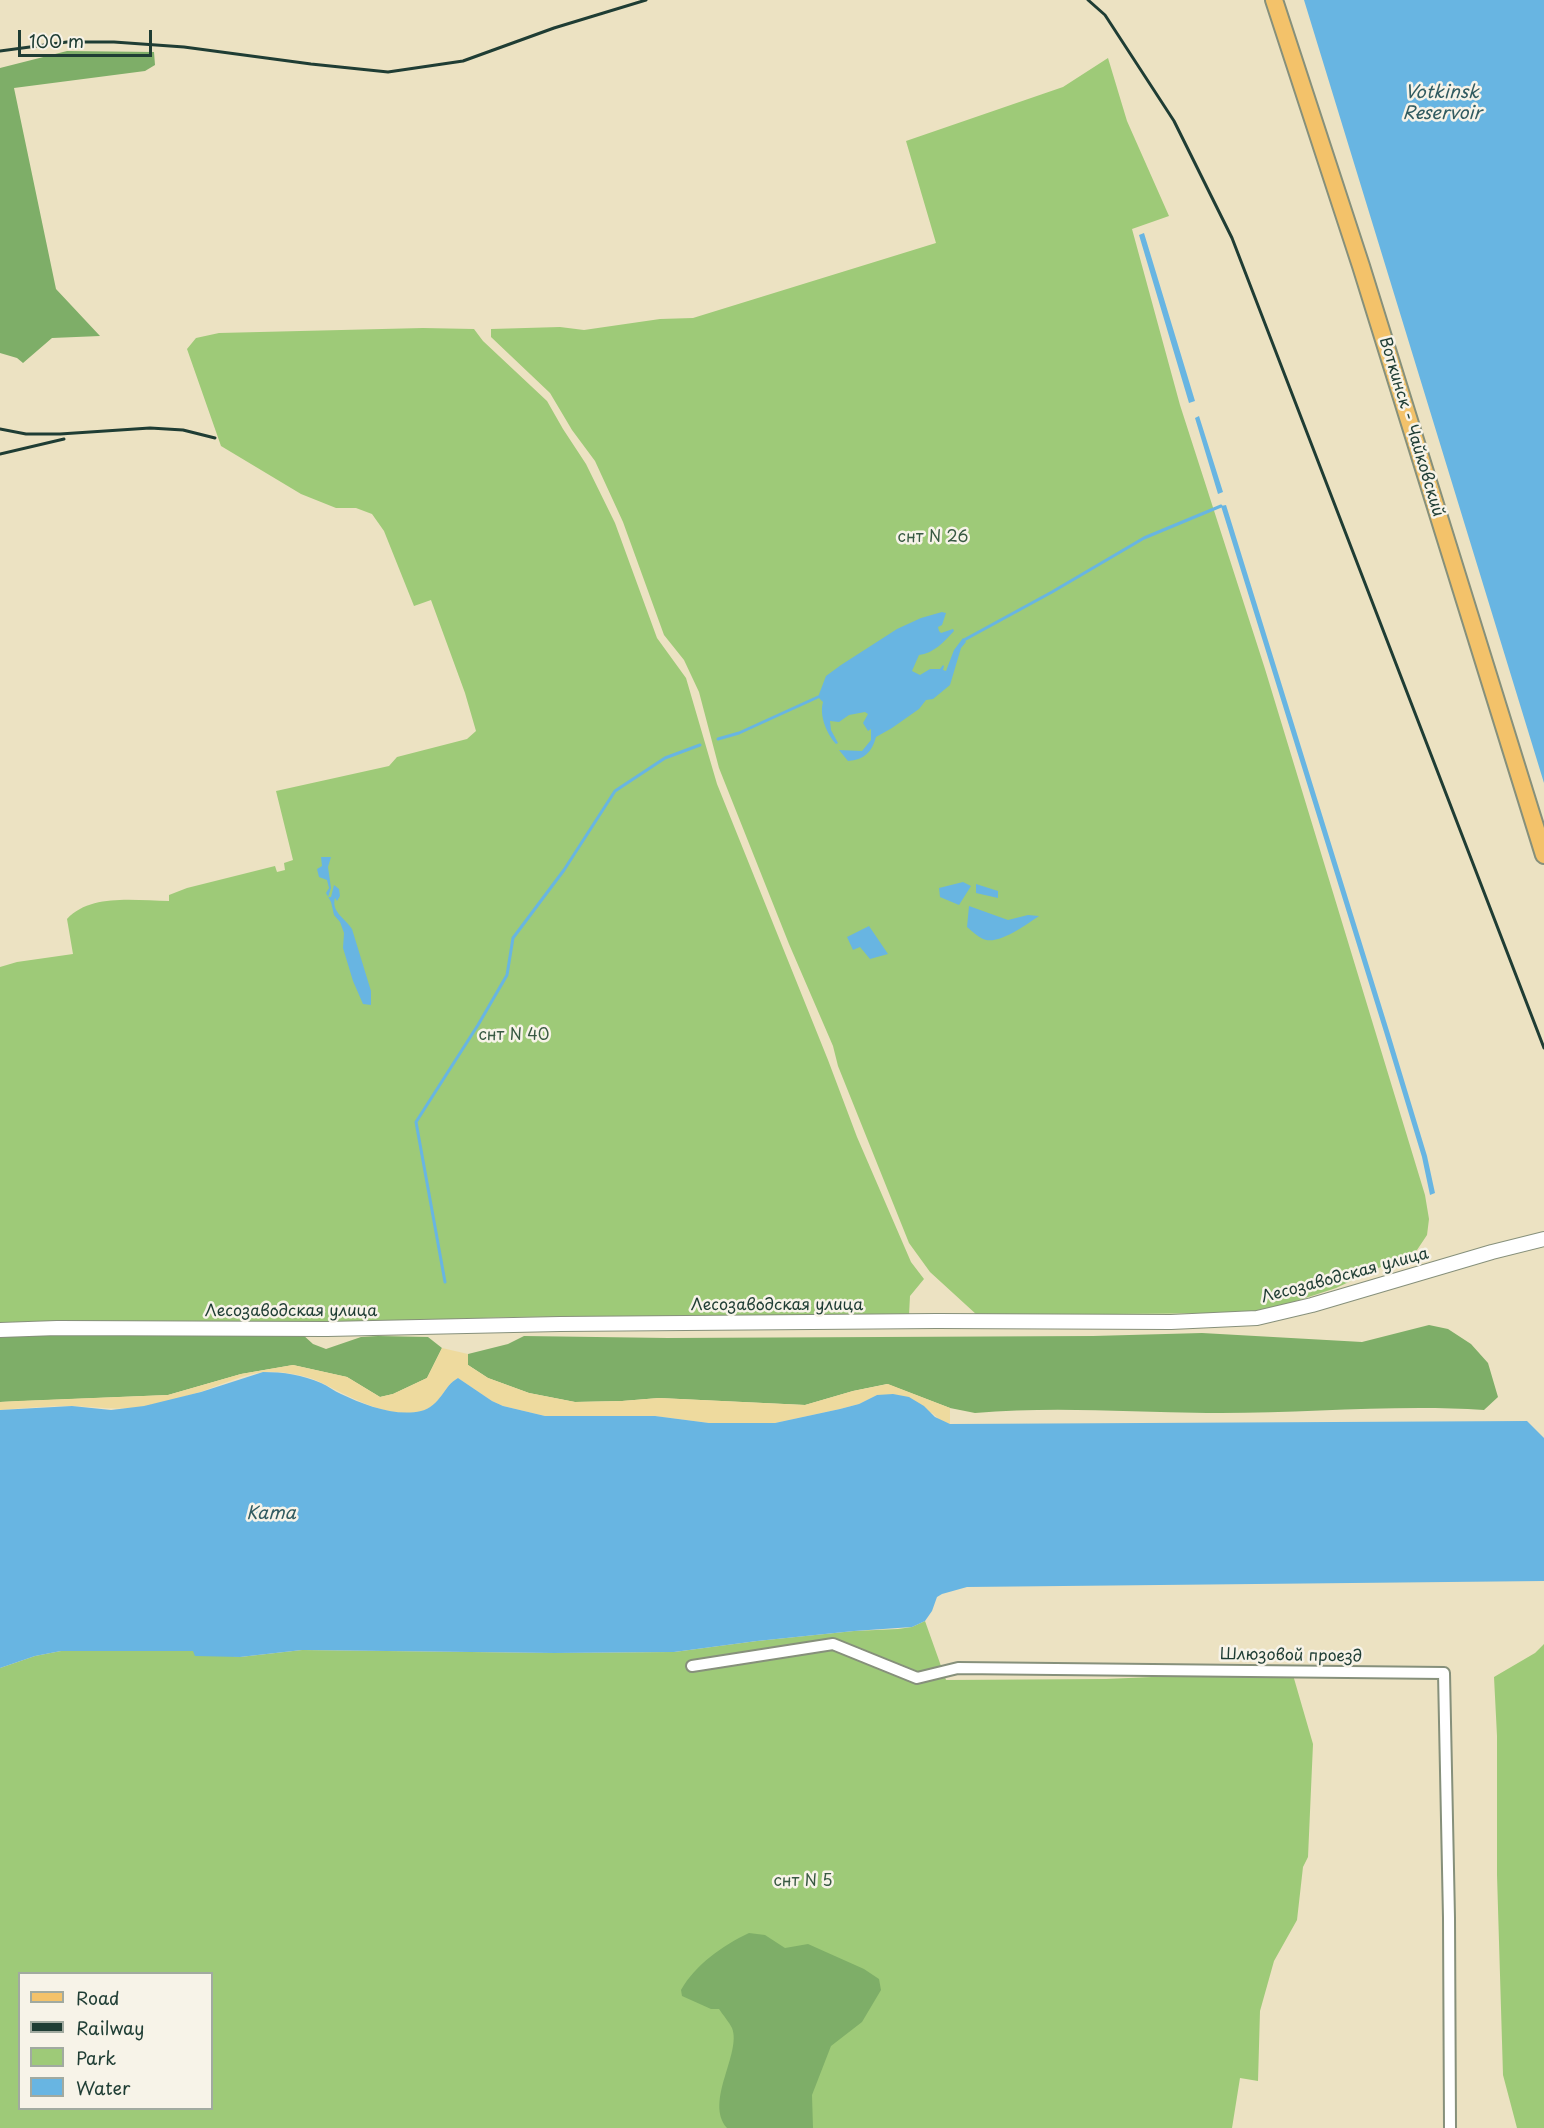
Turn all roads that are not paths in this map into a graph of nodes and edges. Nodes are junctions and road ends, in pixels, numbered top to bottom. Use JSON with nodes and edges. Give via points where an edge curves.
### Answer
{"nodes":[{"id":1,"x":1274,"y":0,"type":"edge"},
{"id":2,"x":1544,"y":855,"type":"edge"},
{"id":3,"x":1544,"y":1239,"type":"edge"},
{"id":4,"x":0,"y":1330,"type":"edge"},
{"id":5,"x":692,"y":1666,"type":"dead end"},
{"id":6,"x":1450,"y":2128,"type":"edge"}],
"edges":[{"from":1,"to":2,"type":"main road","name":"Воткинск - Чайковский"},
{"from":3,"to":4,"type":"street","name":"Лесозаводская улица","via":[[1257,1318],[1172,1322]]},
{"from":5,"to":6,"type":"street","name":"Шлюзовой проезд","via":[[833,1644],[917,1678],[958,1668],[1444,1673]]}]}
